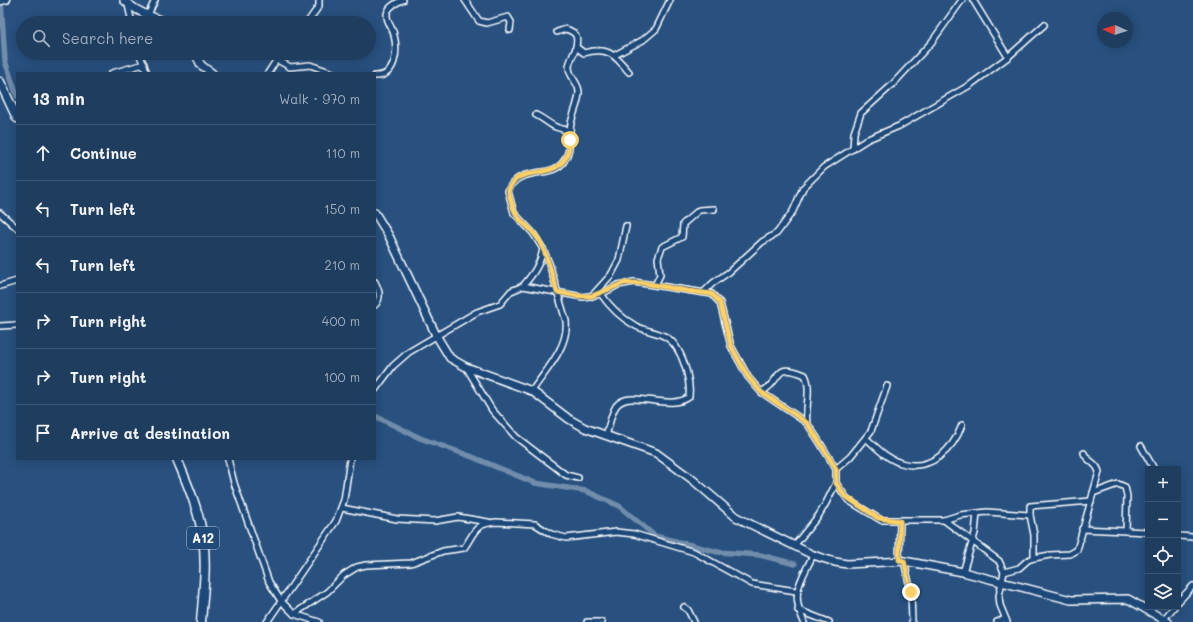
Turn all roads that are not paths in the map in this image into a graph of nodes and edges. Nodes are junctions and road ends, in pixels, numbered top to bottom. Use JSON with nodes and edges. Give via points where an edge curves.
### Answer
{"nodes":[{"id":1,"x":7,"y":0,"type":"edge"},
{"id":2,"x":155,"y":0,"type":"edge"},
{"id":3,"x":319,"y":0,"type":"edge"},
{"id":4,"x":403,"y":0,"type":"edge"},
{"id":5,"x":465,"y":0,"type":"edge"},
{"id":6,"x":670,"y":0,"type":"edge"},
{"id":7,"x":962,"y":0,"type":"edge"},
{"id":8,"x":980,"y":0,"type":"edge"},
{"id":9,"x":0,"y":2,"type":"edge"},
{"id":10,"x":126,"y":2,"type":"edge"},
{"id":11,"x":973,"y":2,"type":"edge"},
{"id":12,"x":130,"y":16,"type":"edge"},
{"id":13,"x":148,"y":16,"type":"joint"},
{"id":14,"x":312,"y":16,"type":"edge"},
{"id":15,"x":1044,"y":25,"type":"dead end"},
{"id":16,"x":510,"y":30,"type":"dead end"},
{"id":17,"x":557,"y":32,"type":"dead end"},
{"id":18,"x":576,"y":47,"type":"junction"},
{"id":19,"x":615,"y":55,"type":"junction"},
{"id":20,"x":1008,"y":57,"type":"junction"},
{"id":21,"x":142,"y":60,"type":"edge"},
{"id":22,"x":198,"y":60,"type":"edge"},
{"id":23,"x":275,"y":60,"type":"edge"},
{"id":24,"x":278,"y":60,"type":"edge"},
{"id":25,"x":144,"y":64,"type":"junction"},
{"id":26,"x":116,"y":72,"type":"edge"},
{"id":27,"x":147,"y":72,"type":"edge"},
{"id":28,"x":211,"y":72,"type":"edge"},
{"id":29,"x":269,"y":72,"type":"edge"},
{"id":30,"x":330,"y":72,"type":"edge"},
{"id":31,"x":630,"y":72,"type":"dead end"},
{"id":32,"x":376,"y":76,"type":"edge"},
{"id":33,"x":0,"y":82,"type":"edge"},
{"id":34,"x":536,"y":115,"type":"dead end"},
{"id":35,"x":16,"y":116,"type":"edge"},
{"id":36,"x":570,"y":130,"type":"junction"},
{"id":37,"x":852,"y":149,"type":"junction"},
{"id":38,"x":714,"y":209,"type":"dead end"},
{"id":39,"x":0,"y":213,"type":"edge"},
{"id":40,"x":376,"y":216,"type":"edge"},
{"id":41,"x":626,"y":226,"type":"dead end"},
{"id":42,"x":16,"y":227,"type":"edge"},
{"id":43,"x":544,"y":249,"type":"junction"},
{"id":44,"x":16,"y":281,"type":"edge"},
{"id":45,"x":655,"y":285,"type":"junction"},
{"id":46,"x":0,"y":286,"type":"edge"},
{"id":47,"x":376,"y":286,"type":"edge"},
{"id":48,"x":522,"y":286,"type":"junction"},
{"id":49,"x":557,"y":292,"type":"junction"},
{"id":50,"x":704,"y":292,"type":"junction"},
{"id":51,"x":601,"y":294,"type":"junction"},
{"id":52,"x":592,"y":296,"type":"junction"},
{"id":53,"x":376,"y":304,"type":"edge"},
{"id":54,"x":16,"y":324,"type":"edge"},
{"id":55,"x":0,"y":326,"type":"edge"},
{"id":56,"x":436,"y":335,"type":"junction"},
{"id":57,"x":466,"y":367,"type":"junction"},
{"id":58,"x":888,"y":386,"type":"dead end"},
{"id":59,"x":376,"y":389,"type":"edge"},
{"id":60,"x":532,"y":391,"type":"junction"},
{"id":61,"x":761,"y":392,"type":"junction"},
{"id":62,"x":807,"y":423,"type":"junction"},
{"id":63,"x":962,"y":425,"type":"dead end"},
{"id":64,"x":606,"y":436,"type":"junction"},
{"id":65,"x":866,"y":438,"type":"junction"},
{"id":66,"x":1141,"y":446,"type":"dead end"},
{"id":67,"x":1084,"y":453,"type":"dead end"},
{"id":68,"x":177,"y":460,"type":"edge"},
{"id":69,"x":228,"y":460,"type":"edge"},
{"id":70,"x":350,"y":460,"type":"edge"},
{"id":71,"x":1152,"y":466,"type":"edge"},
{"id":72,"x":836,"y":469,"type":"junction"},
{"id":73,"x":578,"y":478,"type":"dead end"},
{"id":74,"x":836,"y":483,"type":"junction"},
{"id":75,"x":1093,"y":493,"type":"junction"},
{"id":76,"x":1091,"y":501,"type":"junction"},
{"id":77,"x":342,"y":508,"type":"junction"},
{"id":78,"x":977,"y":513,"type":"junction"},
{"id":79,"x":1030,"y":515,"type":"junction"},
{"id":80,"x":944,"y":520,"type":"junction"},
{"id":81,"x":900,"y":521,"type":"junction"},
{"id":82,"x":489,"y":523,"type":"junction"},
{"id":83,"x":1082,"y":528,"type":"junction"},
{"id":84,"x":1126,"y":531,"type":"junction"},
{"id":85,"x":1145,"y":532,"type":"edge"},
{"id":86,"x":1181,"y":536,"type":"edge"},
{"id":87,"x":1193,"y":537,"type":"edge"},
{"id":88,"x":973,"y":541,"type":"junction"},
{"id":89,"x":794,"y":546,"type":"junction"},
{"id":90,"x":813,"y":555,"type":"junction"},
{"id":91,"x":1034,"y":558,"type":"junction"},
{"id":92,"x":902,"y":561,"type":"junction"},
{"id":93,"x":963,"y":572,"type":"junction"},
{"id":94,"x":1004,"y":572,"type":"junction"},
{"id":95,"x":1001,"y":582,"type":"junction"},
{"id":96,"x":1193,"y":586,"type":"edge"},
{"id":97,"x":796,"y":591,"type":"junction"},
{"id":98,"x":1181,"y":599,"type":"edge"},
{"id":99,"x":281,"y":601,"type":"junction"},
{"id":100,"x":684,"y":607,"type":"dead end"},
{"id":101,"x":798,"y":610,"type":"junction"},
{"id":102,"x":1172,"y":610,"type":"edge"},
{"id":103,"x":294,"y":614,"type":"junction"},
{"id":104,"x":1006,"y":621,"type":"edge"},
{"id":105,"x":1166,"y":621,"type":"edge"},
{"id":106,"x":201,"y":622,"type":"edge"},
{"id":107,"x":267,"y":622,"type":"edge"},
{"id":108,"x":319,"y":622,"type":"edge"},
{"id":109,"x":587,"y":622,"type":"edge"},
{"id":110,"x":602,"y":622,"type":"edge"},
{"id":111,"x":694,"y":622,"type":"edge"},
{"id":112,"x":804,"y":622,"type":"edge"},
{"id":113,"x":829,"y":622,"type":"edge"},
{"id":114,"x":912,"y":622,"type":"edge"},
{"id":115,"x":997,"y":622,"type":"edge"}],
"edges":[{"from":1,"to":9,"type":"street"},
{"from":2,"to":13,"type":"street"},
{"from":3,"to":14,"type":"street","via":[[319,6]]},
{"from":4,"to":32,"type":"street","via":[[394,4],[387,16],[394,33],[395,57],[386,75]]},
{"from":5,"to":16,"type":"street","via":[[479,21],[486,23],[508,18],[511,22]]},
{"from":6,"to":19,"type":"street","via":[[656,29],[643,40]]},
{"from":7,"to":37,"type":"street","via":[[931,43],[861,113]]},
{"from":8,"to":11,"type":"street"},
{"from":10,"to":12,"type":"street"},
{"from":10,"to":13,"type":"street"},
{"from":11,"to":20,"type":"street"},
{"from":15,"to":20,"type":"street"},
{"from":17,"to":18,"type":"street","via":[[566,29],[576,34]]},
{"from":18,"to":19,"type":"street","via":[[584,53],[599,51]]},
{"from":18,"to":36,"type":"street","via":[[569,66],[579,95]]},
{"from":19,"to":31,"type":"street"},
{"from":20,"to":37,"type":"street","via":[[970,85],[899,126]]},
{"from":21,"to":25,"type":"street"},
{"from":22,"to":28,"type":"street"},
{"from":23,"to":29,"type":"street"},
{"from":24,"to":30,"type":"street","via":[[290,67],[310,65]]},
{"from":25,"to":26,"type":"street"},
{"from":25,"to":27,"type":"street"},
{"from":33,"to":35,"type":"main road"},
{"from":34,"to":36,"type":"street","via":[[547,120],[554,128]]},
{"from":36,"to":43,"type":"street","via":[[570,145],[561,165],[551,170],[524,175],[510,186],[508,191],[514,213]]},
{"from":37,"to":50,"type":"street","via":[[824,167],[807,183],[799,194],[793,211],[777,233],[762,242]]},
{"from":38,"to":45,"type":"street","via":[[699,210],[683,224],[682,237],[662,247],[658,258],[660,275]]},
{"from":39,"to":42,"type":"street"},
{"from":40,"to":56,"type":"street","via":[[420,298]]},
{"from":41,"to":52,"type":"street","via":[[619,260],[611,275]]},
{"from":43,"to":48,"type":"street","via":[[536,270]]},
{"from":43,"to":49,"type":"street"},
{"from":44,"to":46,"type":"street"},
{"from":45,"to":50,"type":"street"},
{"from":45,"to":51,"type":"street","via":[[624,283]]},
{"from":47,"to":53,"type":"street","via":[[379,296]]},
{"from":48,"to":49,"type":"street"},
{"from":48,"to":56,"type":"street","via":[[512,291],[500,304],[477,312]]},
{"from":49,"to":52,"type":"street"},
{"from":49,"to":60,"type":"street","via":[[565,313],[566,334]]},
{"from":50,"to":61,"type":"street","via":[[712,294],[720,303],[731,346],[748,377]]},
{"from":51,"to":52,"type":"street"},
{"from":51,"to":64,"type":"street","via":[[612,310],[633,324],[669,339],[684,359],[689,392],[688,397],[680,402],[659,403],[646,399],[622,402],[614,412]]},
{"from":54,"to":55,"type":"street"},
{"from":56,"to":57,"type":"street","via":[[450,358]]},
{"from":56,"to":59,"type":"street","via":[[393,366]]},
{"from":57,"to":60,"type":"street"},
{"from":57,"to":73,"type":"street","via":[[492,410],[516,437],[566,475]]},
{"from":58,"to":65,"type":"street","via":[[874,426]]},
{"from":60,"to":64,"type":"street","via":[[576,424]]},
{"from":61,"to":62,"type":"street"},
{"from":61,"to":62,"type":"street","via":[[786,369],[805,375],[808,386]]},
{"from":62,"to":72,"type":"street"},
{"from":63,"to":65,"type":"street","via":[[953,445],[944,453],[933,461],[918,464],[901,464],[884,454]]},
{"from":64,"to":89,"type":"street","via":[[656,453],[681,470],[736,517]]},
{"from":65,"to":72,"type":"street"},
{"from":66,"to":71,"type":"street"},
{"from":67,"to":75,"type":"street","via":[[1098,468]]},
{"from":68,"to":106,"type":"main road","number":"A12","via":[[192,496],[203,539]]},
{"from":69,"to":99,"type":"street","via":[[263,568]]},
{"from":70,"to":77,"type":"street"},
{"from":72,"to":74,"type":"street"},
{"from":74,"to":81,"type":"street","via":[[848,500],[878,518]]},
{"from":74,"to":89,"type":"street","via":[[819,515]]},
{"from":75,"to":76,"type":"street"},
{"from":75,"to":84,"type":"street","via":[[1118,484],[1125,487]]},
{"from":76,"to":79,"type":"street","via":[[1030,506]]},
{"from":76,"to":83,"type":"street"},
{"from":77,"to":82,"type":"street","via":[[396,519],[435,521],[458,517]]},
{"from":77,"to":99,"type":"street","via":[[336,521]]},
{"from":78,"to":79,"type":"street"},
{"from":78,"to":80,"type":"street"},
{"from":78,"to":88,"type":"street"},
{"from":79,"to":91,"type":"street","via":[[1034,535]]},
{"from":80,"to":81,"type":"street"},
{"from":80,"to":88,"type":"street"},
{"from":81,"to":92,"type":"street"},
{"from":82,"to":97,"type":"street","via":[[530,523],[551,534],[566,538],[616,532],[634,534],[694,552],[752,584]]},
{"from":82,"to":103,"type":"street","via":[[474,531],[460,550],[443,551],[411,563],[356,567],[328,592]]},
{"from":83,"to":84,"type":"street"},
{"from":83,"to":91,"type":"street","via":[[1075,553]]},
{"from":84,"to":85,"type":"street"},
{"from":86,"to":87,"type":"street"},
{"from":88,"to":93,"type":"street"},
{"from":88,"to":94,"type":"street","via":[[998,559]]},
{"from":89,"to":90,"type":"street"},
{"from":90,"to":92,"type":"street","via":[[846,564]]},
{"from":90,"to":97,"type":"street"},
{"from":91,"to":94,"type":"street","via":[[1019,568]]},
{"from":92,"to":93,"type":"street"},
{"from":92,"to":114,"type":"street","via":[[911,592]]},
{"from":93,"to":95,"type":"street"},
{"from":94,"to":95,"type":"street"},
{"from":95,"to":104,"type":"street","via":[[999,596]]},
{"from":95,"to":105,"type":"street","via":[[1072,600],[1128,599]]},
{"from":96,"to":98,"type":"street"},
{"from":97,"to":101,"type":"street"},
{"from":99,"to":103,"type":"street"},
{"from":99,"to":107,"type":"street"},
{"from":100,"to":111,"type":"street"},
{"from":101,"to":112,"type":"street"},
{"from":101,"to":113,"type":"street"},
{"from":102,"to":105,"type":"street"},
{"from":103,"to":108,"type":"street"},
{"from":104,"to":115,"type":"street"},
{"from":109,"to":110,"type":"street"}]}
